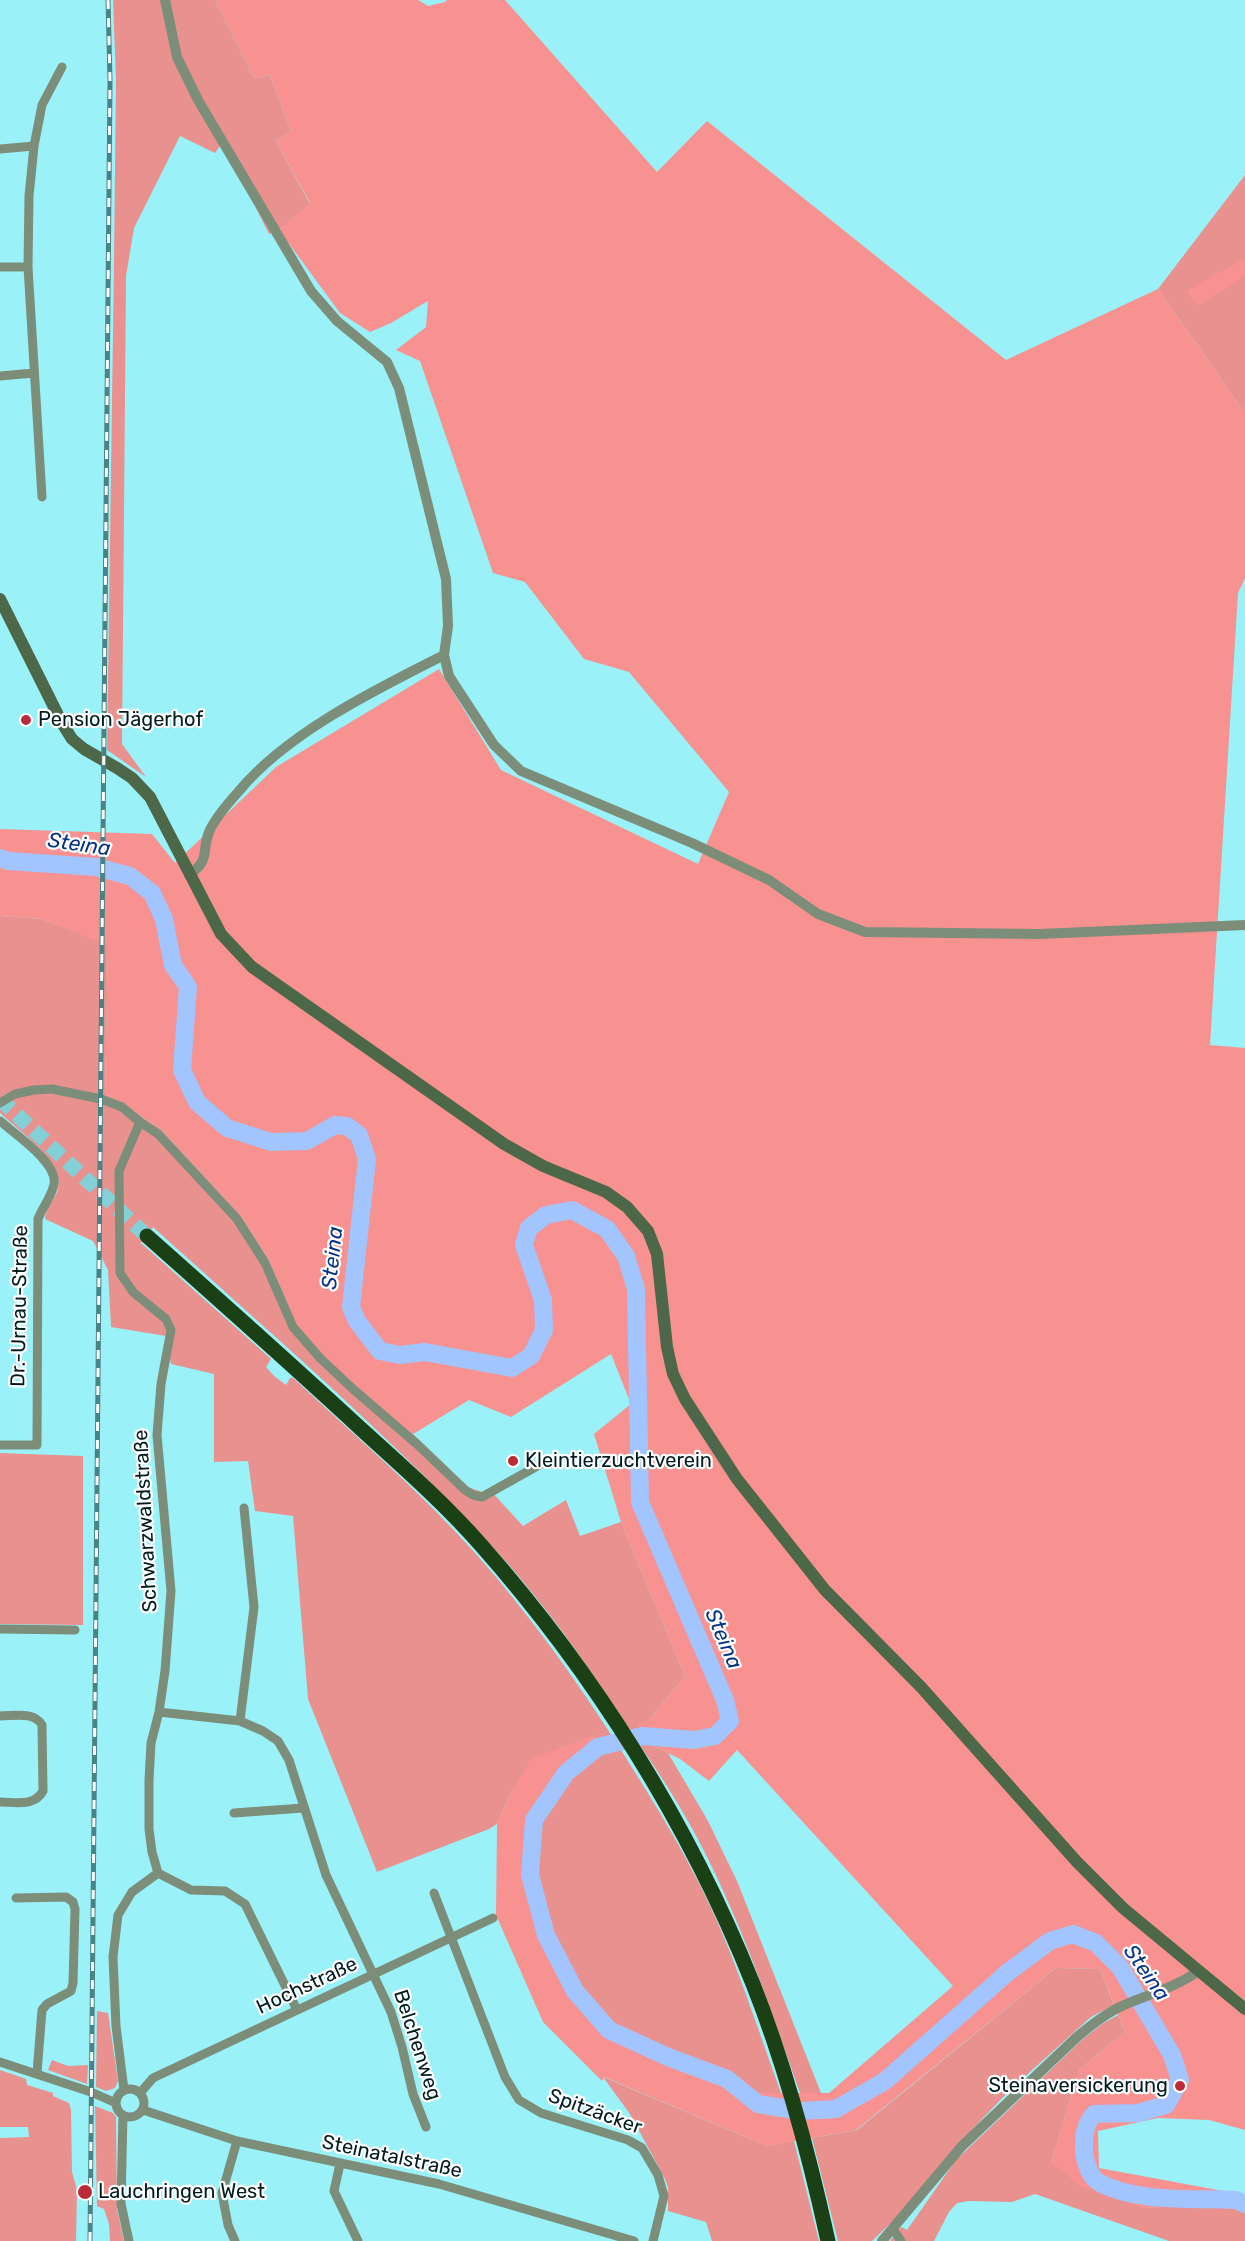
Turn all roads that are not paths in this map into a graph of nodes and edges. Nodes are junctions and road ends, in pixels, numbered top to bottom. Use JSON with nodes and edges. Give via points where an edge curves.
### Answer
{"nodes":[{"id":1,"x":165,"y":0,"type":"edge"},
{"id":2,"x":62,"y":67,"type":"dead end"},
{"id":3,"x":34,"y":146,"type":"junction"},
{"id":4,"x":0,"y":149,"type":"edge"},
{"id":5,"x":0,"y":267,"type":"edge"},
{"id":6,"x":28,"y":267,"type":"junction"},
{"id":7,"x":34,"y":373,"type":"junction"},
{"id":8,"x":0,"y":376,"type":"edge"},
{"id":9,"x":42,"y":497,"type":"dead end"},
{"id":10,"x":0,"y":598,"type":"edge"},
{"id":11,"x":444,"y":655,"type":"junction"},
{"id":12,"x":189,"y":876,"type":"junction"},
{"id":13,"x":1245,"y":925,"type":"edge"},
{"id":14,"x":0,"y":1103,"type":"edge"},
{"id":15,"x":0,"y":1121,"type":"edge"},
{"id":16,"x":140,"y":1122,"type":"junction"},
{"id":17,"x":147,"y":1236,"type":"tunnel mouth"},
{"id":18,"x":0,"y":1445,"type":"edge"},
{"id":19,"x":548,"y":1460,"type":"dead end"},
{"id":20,"x":244,"y":1508,"type":"dead end"},
{"id":21,"x":0,"y":1629,"type":"edge"},
{"id":22,"x":75,"y":1630,"type":"dead end"},
{"id":23,"x":159,"y":1712,"type":"junction"},
{"id":24,"x":0,"y":1716,"type":"edge"},
{"id":25,"x":240,"y":1721,"type":"junction"},
{"id":26,"x":0,"y":1802,"type":"edge"},
{"id":27,"x":303,"y":1808,"type":"junction"},
{"id":28,"x":234,"y":1813,"type":"dead end"},
{"id":29,"x":158,"y":1873,"type":"junction"},
{"id":30,"x":434,"y":1893,"type":"dead end"},
{"id":31,"x":16,"y":1898,"type":"dead end"},
{"id":32,"x":493,"y":1918,"type":"dead end"},
{"id":33,"x":451,"y":1937,"type":"junction"},
{"id":34,"x":1197,"y":1972,"type":"junction"},
{"id":35,"x":374,"y":1974,"type":"junction"},
{"id":36,"x":1245,"y":2009,"type":"edge"},
{"id":37,"x":297,"y":2010,"type":"junction"},
{"id":38,"x":0,"y":2062,"type":"edge"},
{"id":39,"x":38,"y":2073,"type":"junction"},
{"id":40,"x":124,"y":2090,"type":"junction"},
{"id":41,"x":140,"y":2093,"type":"junction"},
{"id":42,"x":116,"y":2103,"type":"junction"},
{"id":43,"x":143,"y":2110,"type":"junction"},
{"id":44,"x":123,"y":2115,"type":"junction"},
{"id":45,"x":426,"y":2127,"type":"dead end"},
{"id":46,"x":237,"y":2141,"type":"junction"},
{"id":47,"x":340,"y":2164,"type":"junction"},
{"id":48,"x":893,"y":2229,"type":"junction"},
{"id":49,"x":129,"y":2241,"type":"edge"},
{"id":50,"x":235,"y":2241,"type":"edge"},
{"id":51,"x":358,"y":2241,"type":"edge"},
{"id":52,"x":634,"y":2241,"type":"edge"},
{"id":53,"x":653,"y":2241,"type":"edge"},
{"id":54,"x":828,"y":2241,"type":"edge"},
{"id":55,"x":882,"y":2241,"type":"edge"},
{"id":56,"x":901,"y":2241,"type":"edge"}],
"edges":[{"from":1,"to":11,"type":"street","via":[[177,57],[198,100],[306,282],[337,321],[387,362],[399,388],[446,579],[448,626]]},
{"from":2,"to":3,"type":"street","via":[[42,105]]},
{"from":3,"to":4,"type":"street"},
{"from":3,"to":6,"type":"street"},
{"from":5,"to":6,"type":"street"},
{"from":6,"to":7,"type":"street"},
{"from":7,"to":8,"type":"street"},
{"from":7,"to":9,"type":"street"},
{"from":10,"to":12,"type":"main road","via":[[62,723],[78,744],[132,778],[150,797]]},
{"from":11,"to":12,"type":"street","via":[[363,696],[282,749],[240,790],[209,831],[203,863]]},
{"from":11,"to":13,"type":"street","via":[[449,676],[494,745],[521,771],[692,843],[769,879],[818,914],[866,932],[1040,934]]},
{"from":12,"to":34,"type":"main road","via":[[221,934],[260,973],[504,1144],[543,1166],[606,1192],[627,1207],[648,1231],[657,1254],[673,1374],[685,1400],[737,1479],[825,1590],[921,1687],[1077,1862]]},
{"from":14,"to":16,"type":"street","via":[[15,1094],[52,1089],[101,1099],[122,1107]]},
{"from":15,"to":18,"type":"street","name":"Dr.-Urnau-Straße","via":[[49,1164],[54,1185],[38,1219],[37,1445]]},
{"from":16,"to":19,"type":"street","via":[[158,1134],[237,1219],[265,1263],[293,1327],[306,1342],[465,1490],[482,1497]]},
{"from":16,"to":23,"type":"street","name":"Schwarzwaldstraße","via":[[118,1171],[120,1273],[133,1292],[166,1319],[171,1330],[161,1384],[158,1435],[171,1591]]},
{"from":17,"to":54,"type":"highway","via":[[431,1493],[481,1545],[568,1652],[674,1816],[718,1901],[754,1986],[785,2076]]},
{"from":20,"to":25,"type":"street","via":[[254,1607]]},
{"from":21,"to":22,"type":"street"},
{"from":23,"to":25,"type":"street","name":"Belchenweg"},
{"from":23,"to":29,"type":"street","name":"Schwarzwaldstraße","via":[[148,1780],[149,1829]]},
{"from":24,"to":26,"type":"street","via":[[33,1716],[42,1725],[43,1791],[32,1802]]},
{"from":25,"to":27,"type":"street","name":"Belchenweg","via":[[278,1742],[289,1760]]},
{"from":27,"to":28,"type":"street"},
{"from":27,"to":35,"type":"street","name":"Belchenweg","via":[[326,1875]]},
{"from":29,"to":37,"type":"street","via":[[191,1890],[225,1891],[245,1904]]},
{"from":29,"to":40,"type":"street","via":[[132,1892],[118,1915],[113,1957]]},
{"from":30,"to":33,"type":"street","name":"Spitzäcker"},
{"from":31,"to":39,"type":"street","via":[[66,1897],[75,1909],[73,1983],[71,1991],[42,2010]]},
{"from":32,"to":33,"type":"street","name":"Hochstraße"},
{"from":33,"to":35,"type":"street","name":"Hochstraße"},
{"from":33,"to":53,"type":"street","name":"Spitzäcker","via":[[505,2077],[519,2100],[541,2114],[628,2139],[642,2148],[662,2184],[664,2196]]},
{"from":34,"to":36,"type":"main road"},
{"from":34,"to":48,"type":"street","via":[[1180,1984],[1123,2006],[1077,2037],[970,2138]]},
{"from":35,"to":37,"type":"street","name":"Hochstraße"},
{"from":35,"to":45,"type":"street","name":"Belchenweg","via":[[391,2012]]},
{"from":37,"to":41,"type":"street","name":"Hochstraße","via":[[153,2078]]},
{"from":38,"to":39,"type":"street"},
{"from":39,"to":42,"type":"street"},
{"from":40,"to":41,"type":"street"},
{"from":40,"to":42,"type":"street"},
{"from":41,"to":43,"type":"street"},
{"from":42,"to":44,"type":"street"},
{"from":43,"to":44,"type":"street","via":[[136,2116]]},
{"from":43,"to":46,"type":"street","name":"Steinatalstraße"},
{"from":44,"to":49,"type":"street","via":[[121,2204]]},
{"from":46,"to":47,"type":"street","name":"Steinatalstraße"},
{"from":46,"to":50,"type":"street","via":[[222,2193]]},
{"from":47,"to":51,"type":"street","via":[[334,2191]]},
{"from":47,"to":52,"type":"street","name":"Steinatalstraße","via":[[439,2184]]},
{"from":48,"to":55,"type":"street"},
{"from":48,"to":56,"type":"street"}]}
